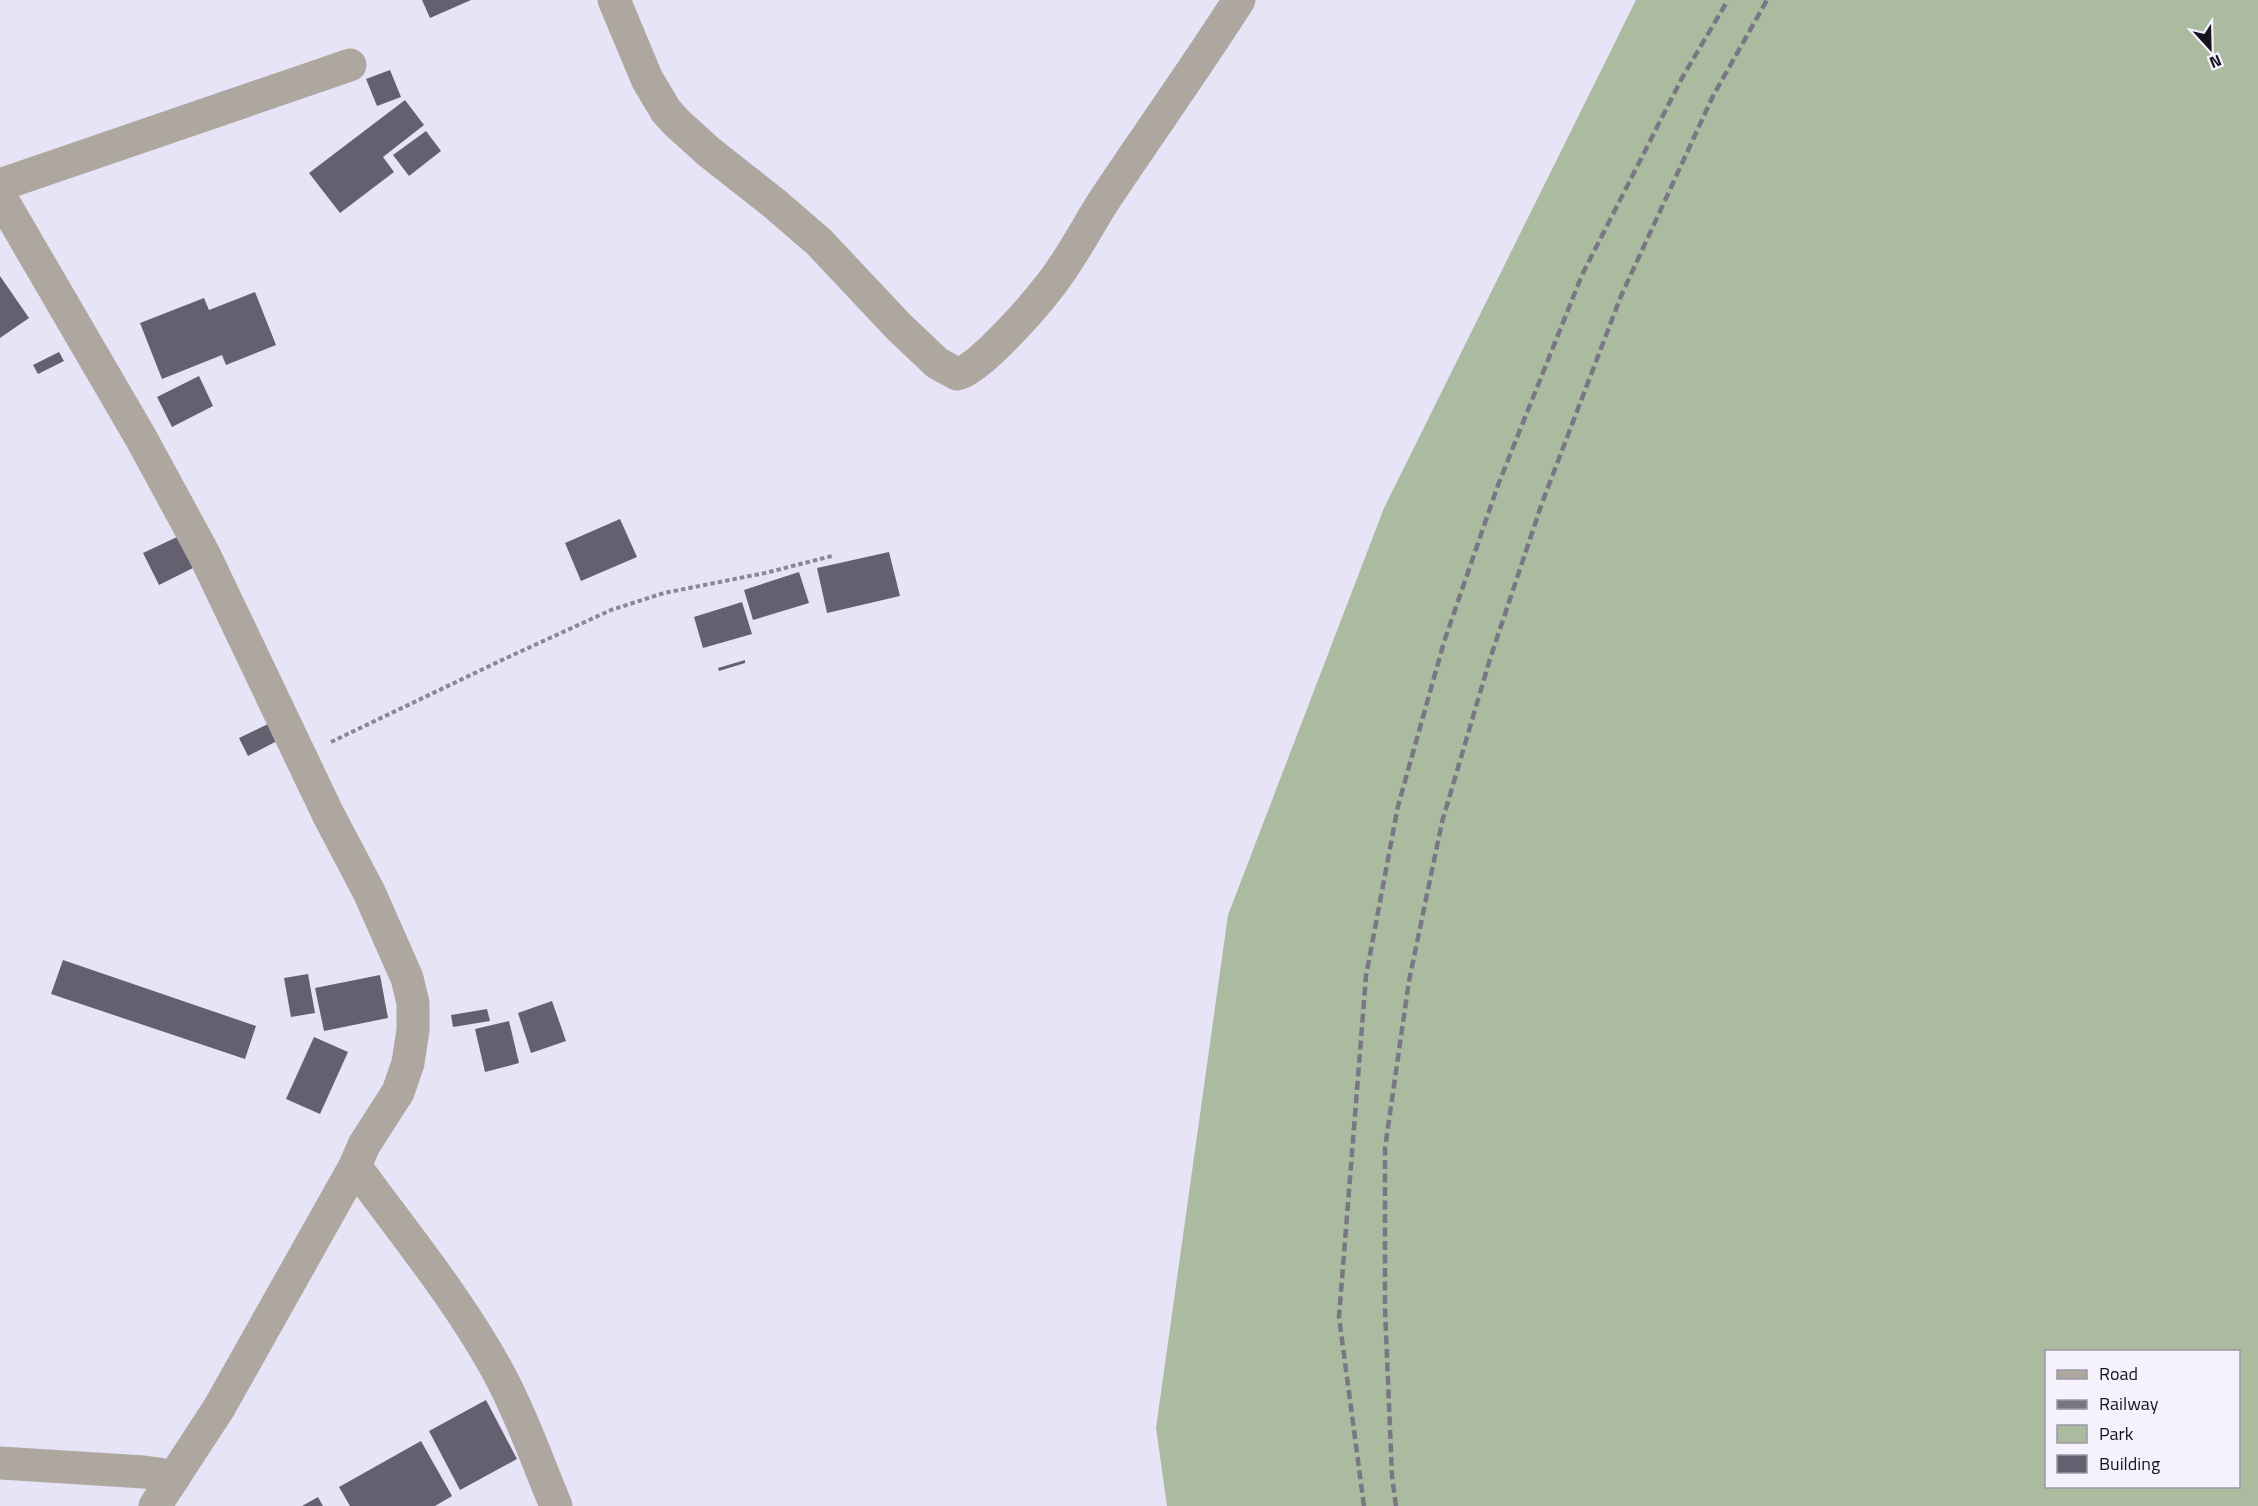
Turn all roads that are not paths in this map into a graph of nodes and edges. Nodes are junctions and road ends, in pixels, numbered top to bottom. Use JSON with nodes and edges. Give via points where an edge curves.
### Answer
{"nodes":[{"id":1,"x":614,"y":0,"type":"edge"},
{"id":2,"x":1239,"y":0,"type":"edge"},
{"id":3,"x":350,"y":65,"type":"dead end"},
{"id":4,"x":0,"y":185,"type":"edge"},
{"id":5,"x":0,"y":196,"type":"edge"},
{"id":6,"x":355,"y":1166,"type":"junction"},
{"id":7,"x":0,"y":1463,"type":"edge"},
{"id":8,"x":173,"y":1479,"type":"junction"},
{"id":9,"x":155,"y":1506,"type":"edge"},
{"id":10,"x":556,"y":1506,"type":"edge"}],
"edges":[{"from":1,"to":2,"type":"street","via":[[647,79],[666,111],[709,152],[819,242],[899,327],[937,363],[957,375],[970,370],[1050,286]]},
{"from":3,"to":4,"type":"street"},
{"from":5,"to":6,"type":"street","via":[[130,418],[204,554],[407,978],[413,1003],[408,1063],[398,1092],[364,1144]]},
{"from":6,"to":8,"type":"street","via":[[219,1408]]},
{"from":6,"to":10,"type":"street","via":[[463,1313],[491,1360]]},
{"from":7,"to":8,"type":"street","via":[[144,1472]]},
{"from":8,"to":9,"type":"street"}]}
